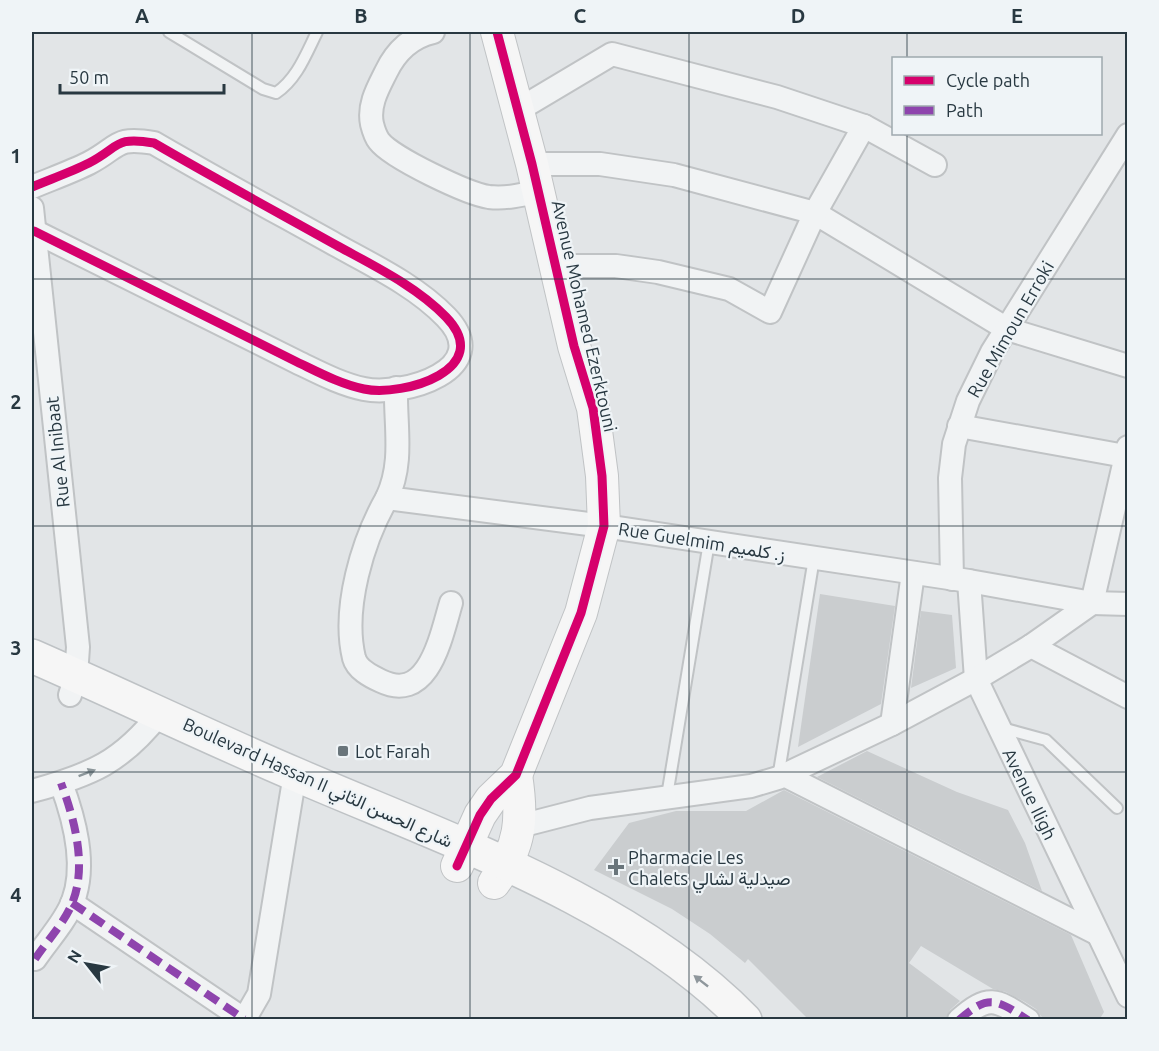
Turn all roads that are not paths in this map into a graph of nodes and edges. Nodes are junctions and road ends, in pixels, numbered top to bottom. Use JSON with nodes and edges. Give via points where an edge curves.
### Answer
{"nodes":[{"id":1,"x":169,"y":32,"type":"edge"},
{"id":2,"x":317,"y":32,"type":"edge"},
{"id":3,"x":433,"y":32,"type":"edge"},
{"id":4,"x":497,"y":32,"type":"edge"},
{"id":5,"x":518,"y":110,"type":"junction"},
{"id":6,"x":864,"y":126,"type":"junction"},
{"id":7,"x":1128,"y":135,"type":"edge"},
{"id":8,"x":935,"y":165,"type":"dead end"},
{"id":9,"x":536,"y":178,"type":"junction"},
{"id":10,"x":32,"y":187,"type":"edge"},
{"id":11,"x":32,"y":208,"type":"edge"},
{"id":12,"x":815,"y":213,"type":"junction"},
{"id":13,"x":34,"y":231,"type":"junction"},
{"id":14,"x":556,"y":266,"type":"junction"},
{"id":15,"x":36,"y":297,"type":"edge"},
{"id":16,"x":1007,"y":329,"type":"junction"},
{"id":17,"x":1128,"y":366,"type":"edge"},
{"id":18,"x":396,"y":388,"type":"junction"},
{"id":19,"x":959,"y":426,"type":"junction"},
{"id":20,"x":1126,"y":451,"type":"edge"},
{"id":21,"x":387,"y":498,"type":"junction"},
{"id":22,"x":604,"y":526,"type":"junction"},
{"id":23,"x":709,"y":542,"type":"junction"},
{"id":24,"x":814,"y":558,"type":"junction"},
{"id":25,"x":913,"y":573,"type":"junction"},
{"id":26,"x":960,"y":580,"type":"junction"},
{"id":27,"x":451,"y":603,"type":"dead end"},
{"id":28,"x":1092,"y":603,"type":"junction"},
{"id":29,"x":1128,"y":604,"type":"edge"},
{"id":30,"x":1031,"y":646,"type":"junction"},
{"id":31,"x":32,"y":656,"type":"edge"},
{"id":32,"x":32,"y":677,"type":"edge"},
{"id":33,"x":976,"y":679,"type":"junction"},
{"id":34,"x":73,"y":685,"type":"junction"},
{"id":35,"x":1128,"y":697,"type":"edge"},
{"id":36,"x":154,"y":720,"type":"junction"},
{"id":37,"x":892,"y":724,"type":"junction"},
{"id":38,"x":998,"y":728,"type":"junction"},
{"id":39,"x":516,"y":775,"type":"junction"},
{"id":40,"x":781,"y":776,"type":"junction"},
{"id":41,"x":60,"y":783,"type":"junction"},
{"id":42,"x":294,"y":783,"type":"junction"},
{"id":43,"x":32,"y":791,"type":"edge"},
{"id":44,"x":667,"y":796,"type":"junction"},
{"id":45,"x":1117,"y":808,"type":"dead end"},
{"id":46,"x":520,"y":826,"type":"junction"},
{"id":47,"x":460,"y":855,"type":"junction"},
{"id":48,"x":500,"y":874,"type":"junction"},
{"id":49,"x":72,"y":903,"type":"junction"},
{"id":50,"x":1096,"y":933,"type":"junction"},
{"id":51,"x":35,"y":959,"type":"dead end"},
{"id":52,"x":1128,"y":996,"type":"edge"},
{"id":53,"x":244,"y":1019,"type":"edge"},
{"id":54,"x":714,"y":1020,"type":"edge"},
{"id":55,"x":745,"y":1020,"type":"edge"},
{"id":56,"x":959,"y":1020,"type":"edge"},
{"id":57,"x":1028,"y":1020,"type":"edge"}],
"edges":[{"from":1,"to":2,"type":"lane","via":[[276,93],[296,73]]},
{"from":3,"to":9,"type":"street","via":[[406,44],[373,99],[372,123],[379,141],[467,192],[506,198]]},
{"from":4,"to":5,"type":"street","name":"Avenue Mohamed Ezerktouni"},
{"from":5,"to":6,"type":"street","via":[[612,54],[777,97]]},
{"from":5,"to":9,"type":"street","name":"Avenue Mohamed Ezerktouni"},
{"from":6,"to":8,"type":"street"},
{"from":6,"to":12,"type":"street"},
{"from":7,"to":16,"type":"street","name":"Rue Mimoun Erroki"},
{"from":9,"to":12,"type":"street","via":[[600,164],[674,175]]},
{"from":9,"to":14,"type":"street","name":"Avenue Mohamed Ezerktouni"},
{"from":10,"to":18,"type":"street","via":[[91,162],[117,143],[132,139],[154,143],[380,269],[447,318],[460,339],[461,354],[452,369],[413,386]]},
{"from":11,"to":13,"type":"street","name":"Rue Al Inibaat"},
{"from":12,"to":14,"type":"street","via":[[770,312],[729,289],[658,272],[616,266]]},
{"from":12,"to":16,"type":"street"},
{"from":13,"to":15,"type":"street","name":"Rue Al Inibaat"},
{"from":13,"to":18,"type":"street","via":[[336,380],[366,389]]},
{"from":14,"to":22,"type":"street","name":"Avenue Mohamed Ezerktouni","via":[[593,408]]},
{"from":15,"to":34,"type":"street","name":"Rue Al Inibaat","via":[[78,646]]},
{"from":16,"to":17,"type":"street"},
{"from":16,"to":19,"type":"street","name":"Rue Mimoun Erroki","via":[[979,376]]},
{"from":18,"to":21,"type":"street","via":[[399,449],[396,481]]},
{"from":19,"to":20,"type":"street"},
{"from":19,"to":26,"type":"street","name":"Rue Mimoun Erroki","via":[[950,478]]},
{"from":20,"to":28,"type":"street"},
{"from":21,"to":22,"type":"street","name":"Rue Guelmim ز. كلميم"},
{"from":21,"to":27,"type":"street","via":[[371,525],[358,570],[351,622],[354,659],[375,678],[398,687],[409,686],[437,650]]},
{"from":22,"to":23,"type":"street","name":"Rue Guelmim ز. كلميم"},
{"from":22,"to":39,"type":"street","name":"Avenue Mohamed Ezerktouni","via":[[581,613]]},
{"from":23,"to":24,"type":"street","name":"Rue Guelmim ز. كلميم"},
{"from":23,"to":44,"type":"lane"},
{"from":24,"to":25,"type":"street","name":"Rue Guelmim ز. كلميم"},
{"from":24,"to":40,"type":"lane"},
{"from":25,"to":26,"type":"street","name":"Rue Guelmim ز. كلميم"},
{"from":25,"to":37,"type":"street"},
{"from":26,"to":28,"type":"street","name":"Rue Guelmim ز. كلميم"},
{"from":26,"to":33,"type":"street","name":"Avenue Iligh"},
{"from":28,"to":29,"type":"street","name":"Rue Guelmim ز. كلميم"},
{"from":28,"to":30,"type":"street"},
{"from":30,"to":33,"type":"street"},
{"from":30,"to":35,"type":"street"},
{"from":31,"to":34,"type":"main road","name":"Boulevard Hassan II شارع الحسن الثاني"},
{"from":32,"to":34,"type":"main road","name":"Boulevard Hassan II شارع الحسن الثاني"},
{"from":33,"to":37,"type":"street"},
{"from":33,"to":38,"type":"street","name":"Avenue Iligh"},
{"from":34,"to":36,"type":"main road","name":"Boulevard Hassan II شارع الحسن الثاني"},
{"from":41,"to":36,"type":"street","one_way":true,"via":[[112,762]]},
{"from":36,"to":42,"type":"main road","name":"Boulevard Hassan II شارع الحسن الثاني"},
{"from":37,"to":40,"type":"street"},
{"from":38,"to":45,"type":"lane","via":[[1046,740]]},
{"from":38,"to":50,"type":"street","name":"Avenue Iligh"},
{"from":39,"to":46,"type":"street","name":"Avenue Mohamed Ezerktouni"},
{"from":39,"to":47,"type":"street","name":"Avenue Mohamed Ezerktouni","via":[[491,799]]},
{"from":40,"to":44,"type":"street","via":[[741,787]]},
{"from":40,"to":50,"type":"street"},
{"from":41,"to":43,"type":"street"},
{"from":41,"to":49,"type":"street","via":[[77,849],[78,880]]},
{"from":42,"to":47,"type":"main road","name":"Boulevard Hassan II شارع الحسن الثاني"},
{"from":42,"to":53,"type":"street","via":[[259,994]]},
{"from":44,"to":46,"type":"street"},
{"from":46,"to":48,"type":"street","name":"Avenue Mohamed Ezerktouni"},
{"from":47,"to":48,"type":"main road","name":"Boulevard Hassan II شارع الحسن الثاني"},
{"from":48,"to":54,"type":"main road","name":"Boulevard Hassan II شارع الحسن الثاني","via":[[540,903],[608,941]]},
{"from":55,"to":48,"type":"main road","name":"Boulevard Hassan II شارع الحسن الثاني","one_way":true,"via":[[642,937],[547,884]]},
{"from":49,"to":51,"type":"street"},
{"from":49,"to":53,"type":"street"},
{"from":50,"to":52,"type":"street","name":"Avenue Iligh"},
{"from":56,"to":57,"type":"street","via":[[985,1001],[998,1001]]}]}
